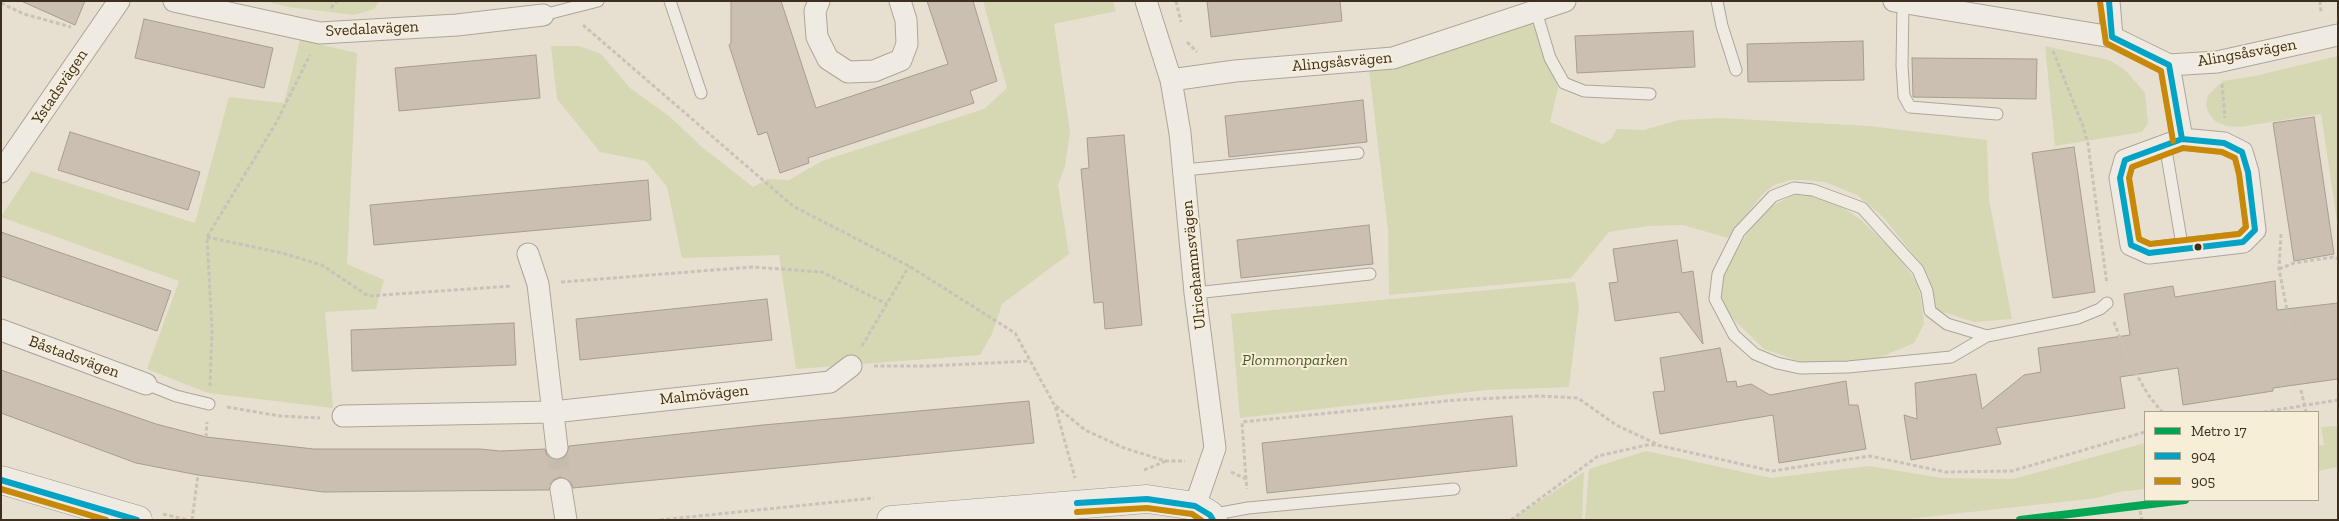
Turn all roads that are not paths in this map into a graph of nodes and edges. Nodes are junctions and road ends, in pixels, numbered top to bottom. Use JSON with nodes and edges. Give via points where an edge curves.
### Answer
{"nodes":[{"id":1,"x":119,"y":1,"type":"edge"},
{"id":2,"x":174,"y":1,"type":"edge"},
{"id":3,"x":598,"y":1,"type":"edge"},
{"id":4,"x":670,"y":1,"type":"edge"},
{"id":5,"x":819,"y":1,"type":"edge"},
{"id":6,"x":900,"y":1,"type":"edge"},
{"id":7,"x":1146,"y":1,"type":"edge"},
{"id":8,"x":1565,"y":1,"type":"edge"},
{"id":9,"x":1717,"y":1,"type":"edge"},
{"id":10,"x":2109,"y":1,"type":"edge"},
{"id":11,"x":1898,"y":2,"type":"edge"},
{"id":12,"x":1536,"y":12,"type":"junction"},
{"id":13,"x":543,"y":15,"type":"joint"},
{"id":14,"x":2338,"y":35,"type":"edge"},
{"id":15,"x":2112,"y":37,"type":"junction"},
{"id":16,"x":2169,"y":65,"type":"junction"},
{"id":17,"x":1736,"y":70,"type":"dead end"},
{"id":18,"x":1171,"y":80,"type":"junction"},
{"id":19,"x":701,"y":93,"type":"dead end"},
{"id":20,"x":1650,"y":94,"type":"dead end"},
{"id":21,"x":1998,"y":114,"type":"dead end"},
{"id":22,"x":2173,"y":142,"type":"junction"},
{"id":23,"x":1358,"y":154,"type":"dead end"},
{"id":24,"x":1184,"y":170,"type":"junction"},
{"id":25,"x":1,"y":172,"type":"edge"},
{"id":26,"x":2183,"y":251,"type":"junction"},
{"id":27,"x":528,"y":254,"type":"dead end"},
{"id":28,"x":1370,"y":274,"type":"dead end"},
{"id":29,"x":1195,"y":293,"type":"junction"},
{"id":30,"x":2107,"y":303,"type":"road end"},
{"id":31,"x":1,"y":330,"type":"edge"},
{"id":32,"x":1987,"y":336,"type":"junction"},
{"id":33,"x":851,"y":366,"type":"road end"},
{"id":34,"x":146,"y":384,"type":"joint"},
{"id":35,"x":209,"y":404,"type":"road end"},
{"id":36,"x":553,"y":412,"type":"junction"},
{"id":37,"x":343,"y":416,"type":"road end"},
{"id":38,"x":556,"y":448,"type":"tunnel mouth"},
{"id":39,"x":1,"y":480,"type":"edge"},
{"id":40,"x":561,"y":489,"type":"tunnel mouth"},
{"id":41,"x":1454,"y":489,"type":"dead end"},
{"id":42,"x":1095,"y":509,"type":"edge"},
{"id":43,"x":1206,"y":513,"type":"edge"},
{"id":44,"x":138,"y":520,"type":"edge"},
{"id":45,"x":566,"y":520,"type":"edge"},
{"id":46,"x":891,"y":520,"type":"edge"}],
"edges":[{"from":1,"to":25,"type":"street","name":"Ystadsvägen"},
{"from":2,"to":13,"type":"street","name":"Svedalavägen","via":[[320,32],[457,25]]},
{"from":3,"to":13,"type":"lane"},
{"from":4,"to":19,"type":"lane"},
{"from":5,"to":6,"type":"street","via":[[815,11],[817,37],[828,59],[848,72],[874,70],[900,60],[907,44],[906,20]]},
{"from":7,"to":18,"type":"street","name":"Ulricehamnsvägen"},
{"from":8,"to":12,"type":"street","name":"Alingsåsvägen"},
{"from":9,"to":17,"type":"lane"},
{"from":10,"to":15,"type":"street"},
{"from":11,"to":15,"type":"street","name":"Alingsåsvägen"},
{"from":11,"to":21,"type":"lane","via":[[1904,96],[1910,107]]},
{"from":12,"to":18,"type":"street","name":"Alingsåsvägen","via":[[1393,58]]},
{"from":12,"to":20,"type":"lane","via":[[1550,58],[1564,83],[1584,91]]},
{"from":14,"to":16,"type":"street","name":"Alingsåsvägen","via":[[2217,62]]},
{"from":15,"to":16,"type":"street","name":"Alingsåsvägen"},
{"from":16,"to":22,"type":"street"},
{"from":18,"to":24,"type":"street","name":"Ulricehamnsvägen"},
{"from":22,"to":26,"type":"lane"},
{"from":22,"to":26,"type":"street","via":[[2125,160],[2120,178],[2131,245],[2149,253]]},
{"from":22,"to":26,"type":"street","via":[[2224,143],[2242,152],[2248,172],[2255,230],[2242,242]]},
{"from":23,"to":24,"type":"lane"},
{"from":24,"to":29,"type":"street","name":"Ulricehamnsvägen"},
{"from":27,"to":36,"type":"street","via":[[538,284]]},
{"from":28,"to":29,"type":"lane"},
{"from":29,"to":43,"type":"street","name":"Ulricehamnsvägen","via":[[1215,448]]},
{"from":30,"to":32,"type":"lane","via":[[2078,318]]},
{"from":31,"to":34,"type":"street","name":"Båstadsvägen"},
{"from":32,"to":32,"type":"lane","via":[[1947,324],[1930,311],[1927,291],[1918,270],[1862,208],[1813,190],[1794,188],[1773,196],[1739,232],[1718,274],[1715,298],[1734,335],[1755,354],[1777,363],[1800,368],[1848,367],[1951,357]]},
{"from":33,"to":36,"type":"street","name":"Malmövägen","via":[[830,382]]},
{"from":34,"to":35,"type":"lane"},
{"from":36,"to":37,"type":"street","name":"Malmövägen"},
{"from":36,"to":38,"type":"street"},
{"from":39,"to":44,"type":"street"},
{"from":40,"to":45,"type":"street"},
{"from":41,"to":43,"type":"lane"},
{"from":42,"to":43,"type":"street","via":[[1147,499]]},
{"from":42,"to":46,"type":"street"}]}
